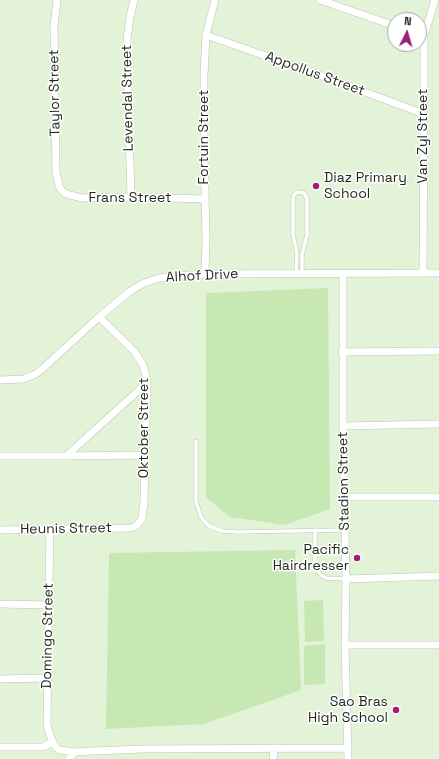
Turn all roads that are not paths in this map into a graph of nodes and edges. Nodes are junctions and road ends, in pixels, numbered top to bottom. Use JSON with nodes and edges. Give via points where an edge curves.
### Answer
{"nodes":[{"id":1,"x":57,"y":0,"type":"edge"},
{"id":2,"x":134,"y":0,"type":"edge"},
{"id":3,"x":215,"y":0,"type":"edge"},
{"id":4,"x":320,"y":0,"type":"edge"},
{"id":5,"x":435,"y":0,"type":"edge"},
{"id":6,"x":427,"y":22,"type":"edge"},
{"id":7,"x":387,"y":23,"type":"edge"},
{"id":8,"x":206,"y":35,"type":"junction"},
{"id":9,"x":422,"y":52,"type":"edge"},
{"id":10,"x":424,"y":114,"type":"junction"},
{"id":11,"x":59,"y":186,"type":"joint"},
{"id":12,"x":130,"y":197,"type":"junction"},
{"id":13,"x":205,"y":199,"type":"junction"},
{"id":14,"x":439,"y":273,"type":"edge"},
{"id":15,"x":206,"y":274,"type":"junction"},
{"id":16,"x":299,"y":274,"type":"junction"},
{"id":17,"x":343,"y":274,"type":"junction"},
{"id":18,"x":423,"y":274,"type":"junction"},
{"id":19,"x":99,"y":317,"type":"junction"},
{"id":20,"x":439,"y":351,"type":"edge"},
{"id":21,"x":342,"y":352,"type":"junction"},
{"id":22,"x":0,"y":380,"type":"edge"},
{"id":23,"x":147,"y":382,"type":"junction"},
{"id":24,"x":439,"y":424,"type":"edge"},
{"id":25,"x":343,"y":426,"type":"junction"},
{"id":26,"x":196,"y":441,"type":"dead end"},
{"id":27,"x":145,"y":455,"type":"junction"},
{"id":28,"x":0,"y":456,"type":"edge"},
{"id":29,"x":66,"y":456,"type":"junction"},
{"id":30,"x":344,"y":497,"type":"junction"},
{"id":31,"x":439,"y":497,"type":"edge"},
{"id":32,"x":131,"y":528,"type":"joint"},
{"id":33,"x":50,"y":529,"type":"junction"},
{"id":34,"x":0,"y":530,"type":"edge"},
{"id":35,"x":315,"y":530,"type":"junction"},
{"id":36,"x":345,"y":530,"type":"junction"},
{"id":37,"x":439,"y":576,"type":"edge"},
{"id":38,"x":346,"y":578,"type":"junction"},
{"id":39,"x":0,"y":604,"type":"edge"},
{"id":40,"x":48,"y":605,"type":"junction"},
{"id":41,"x":439,"y":645,"type":"edge"},
{"id":42,"x":345,"y":646,"type":"junction"},
{"id":43,"x":48,"y":678,"type":"junction"},
{"id":44,"x":0,"y":679,"type":"edge"},
{"id":45,"x":53,"y":742,"type":"junction"},
{"id":46,"x":0,"y":748,"type":"edge"},
{"id":47,"x":274,"y":748,"type":"junction"},
{"id":48,"x":348,"y":748,"type":"junction"},
{"id":49,"x":76,"y":752,"type":"junction"},
{"id":50,"x":69,"y":759,"type":"edge"},
{"id":51,"x":273,"y":759,"type":"edge"},
{"id":52,"x":348,"y":759,"type":"edge"}],
"edges":[{"from":1,"to":11,"type":"street","name":"Taylor Street","via":[[54,57],[56,172]]},
{"from":2,"to":12,"type":"street","name":"Levendal Street","via":[[127,39]]},
{"from":3,"to":8,"type":"street","name":"Fortuin Street"},
{"from":4,"to":7,"type":"street"},
{"from":5,"to":6,"type":"street","name":"Van Zyl Street"},
{"from":8,"to":10,"type":"street","name":"Appollus Street"},
{"from":8,"to":13,"type":"street","name":"Fortuin Street"},
{"from":9,"to":10,"type":"street","name":"Van Zyl Street"},
{"from":10,"to":18,"type":"street","name":"Van Zyl Street"},
{"from":11,"to":12,"type":"street","name":"Frans Street","via":[[66,194],[82,198]]},
{"from":12,"to":13,"type":"street","name":"Frans Street"},
{"from":13,"to":15,"type":"street","name":"Fortuin Street"},
{"from":14,"to":18,"type":"street","name":"Alhof Drive"},
{"from":15,"to":16,"type":"street","name":"Alhof Drive"},
{"from":15,"to":19,"type":"street","name":"Alhof Drive","via":[[151,280],[129,292]]},
{"from":16,"to":16,"type":"lane","via":[[293,234],[293,198],[297,192],[304,193],[307,198],[307,235]]},
{"from":16,"to":17,"type":"street","name":"Alhof Drive"},
{"from":17,"to":18,"type":"street","name":"Alhof Drive"},
{"from":17,"to":21,"type":"street","name":"Stadion Street"},
{"from":19,"to":22,"type":"street","name":"Alhof Drive","via":[[42,370],[22,379]]},
{"from":19,"to":23,"type":"street","name":"Oktober Street","via":[[140,359]]},
{"from":20,"to":21,"type":"street"},
{"from":21,"to":25,"type":"street","name":"Stadion Street"},
{"from":23,"to":27,"type":"street","name":"Oktober Street"},
{"from":23,"to":29,"type":"street"},
{"from":24,"to":25,"type":"street"},
{"from":25,"to":30,"type":"street","name":"Stadion Street"},
{"from":26,"to":35,"type":"lane","via":[[196,502],[201,516],[209,526],[222,531],[238,532]]},
{"from":27,"to":29,"type":"street"},
{"from":27,"to":32,"type":"street","name":"Oktober Street","via":[[143,515],[140,522]]},
{"from":28,"to":29,"type":"street"},
{"from":30,"to":31,"type":"street"},
{"from":30,"to":36,"type":"street","name":"Stadion Street"},
{"from":32,"to":33,"type":"street","name":"Heunis Street"},
{"from":33,"to":34,"type":"street","name":"Heunis Street"},
{"from":33,"to":40,"type":"street","name":"Domingo Street"},
{"from":35,"to":36,"type":"lane"},
{"from":35,"to":38,"type":"lane","via":[[317,570],[326,578]]},
{"from":36,"to":38,"type":"street","name":"Stadion Street"},
{"from":37,"to":38,"type":"street"},
{"from":38,"to":42,"type":"street","name":"Stadion Street"},
{"from":39,"to":40,"type":"street"},
{"from":40,"to":43,"type":"street","name":"Domingo Street"},
{"from":41,"to":42,"type":"street"},
{"from":42,"to":48,"type":"street","name":"Stadion Street"},
{"from":43,"to":44,"type":"street"},
{"from":43,"to":45,"type":"street","name":"Domingo Street","via":[[48,724]]},
{"from":45,"to":46,"type":"street","via":[[43,747]]},
{"from":45,"to":49,"type":"street","via":[[60,750]]},
{"from":47,"to":48,"type":"street"},
{"from":47,"to":49,"type":"street"},
{"from":47,"to":51,"type":"street"},
{"from":48,"to":52,"type":"street","name":"Stadion Street"},
{"from":49,"to":50,"type":"street"}]}
